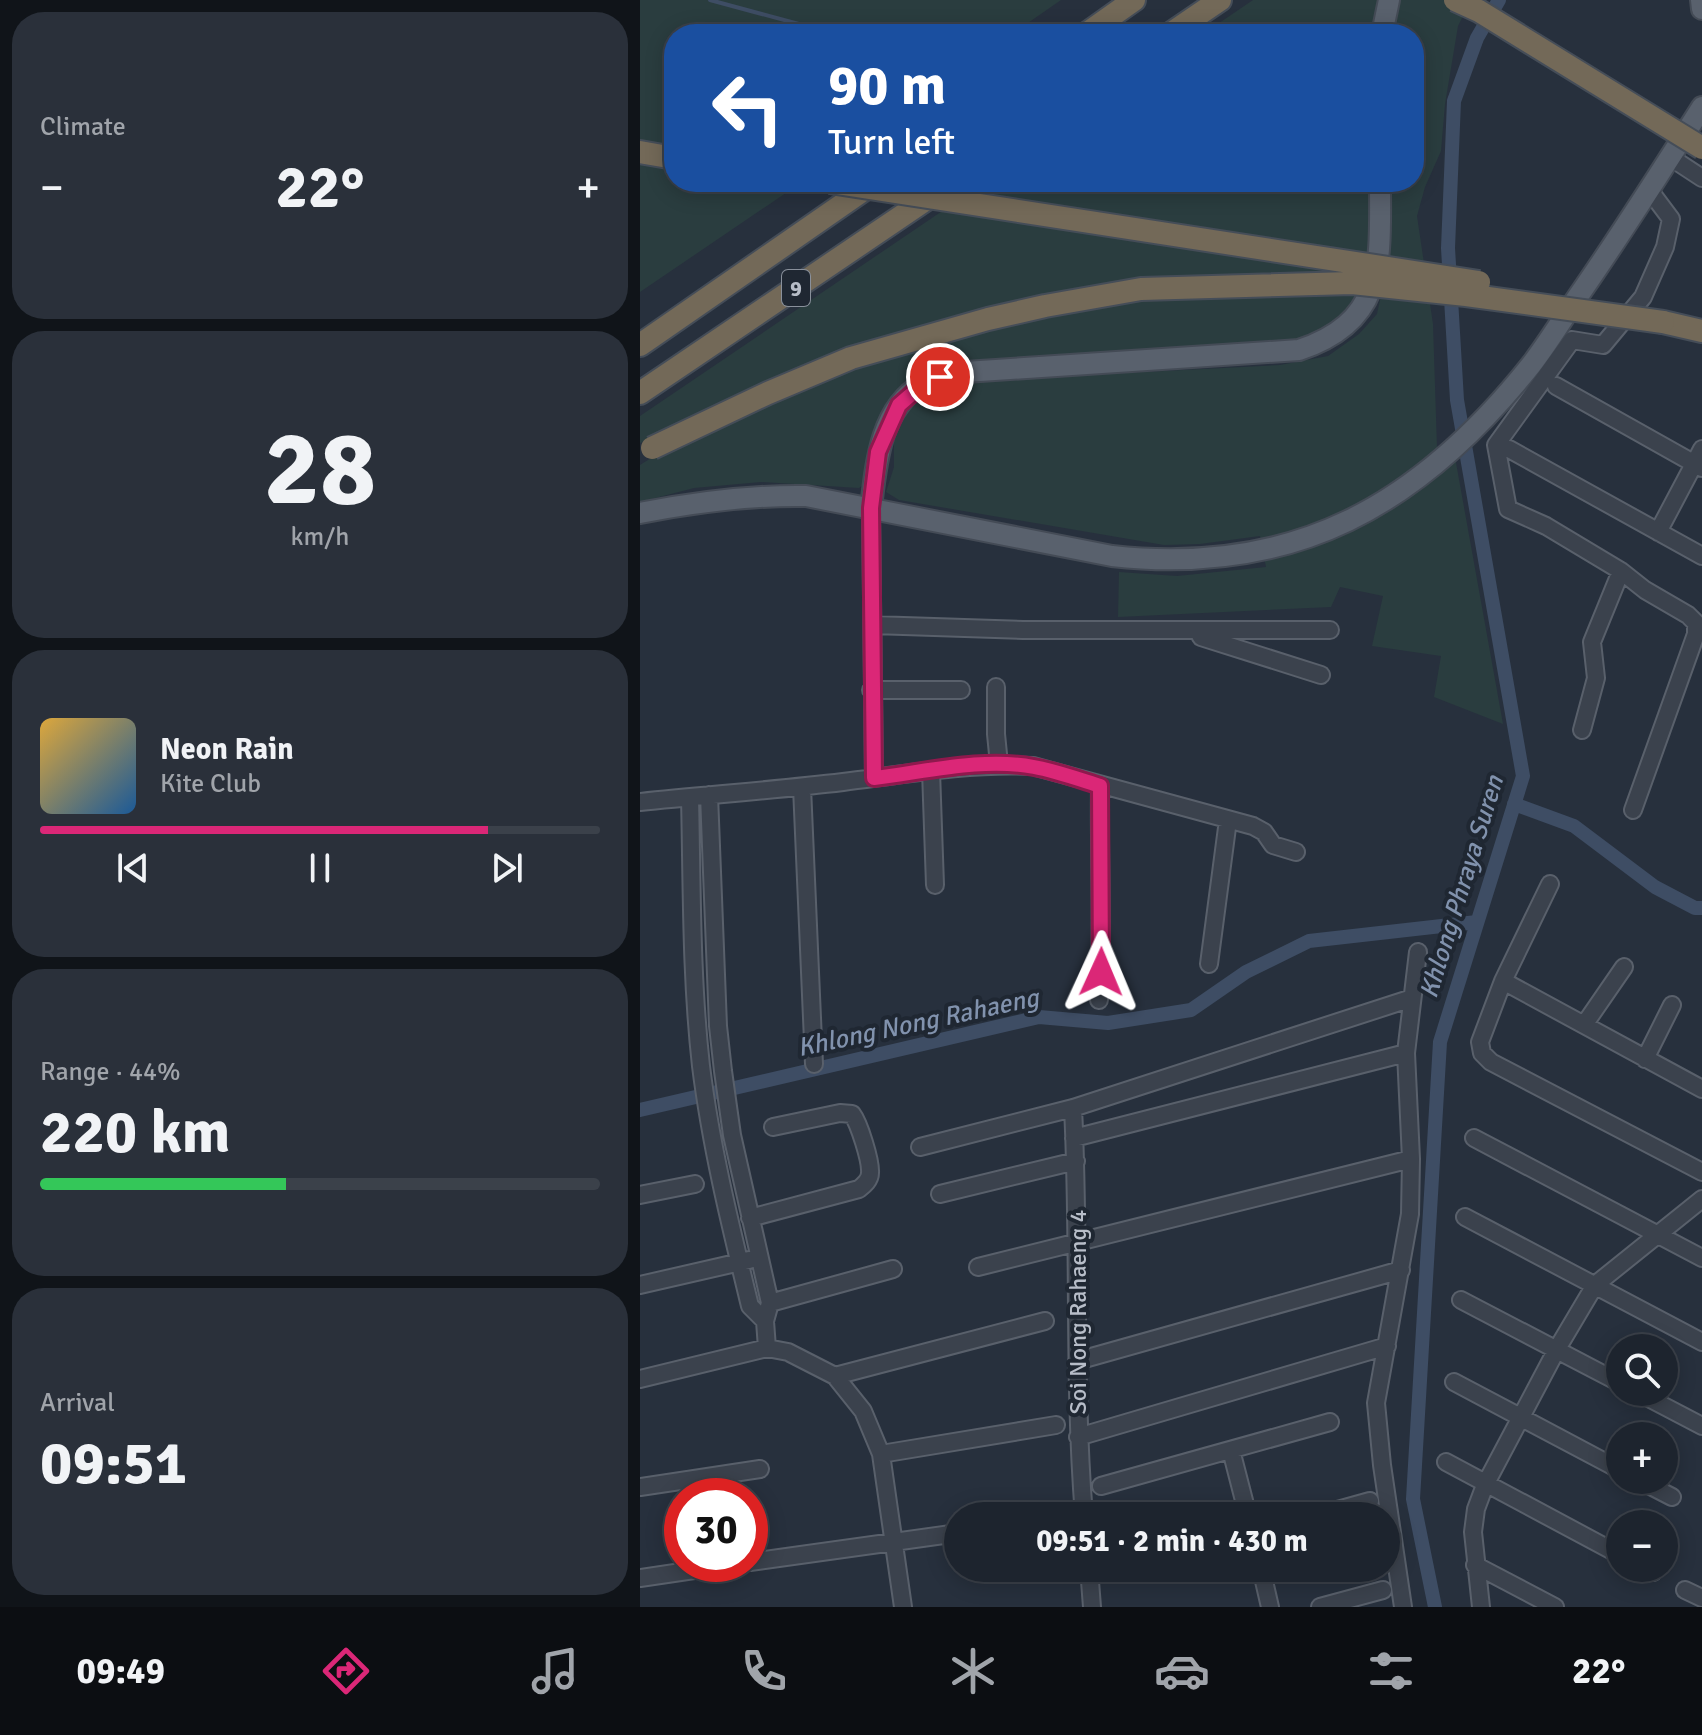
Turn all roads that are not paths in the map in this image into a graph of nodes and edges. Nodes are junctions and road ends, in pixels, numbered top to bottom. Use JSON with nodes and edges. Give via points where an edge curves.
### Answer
{"nodes":[{"id":1,"x":1134,"y":0,"type":"edge"},
{"id":2,"x":1220,"y":0,"type":"edge"},
{"id":3,"x":1389,"y":0,"type":"edge"},
{"id":4,"x":1455,"y":0,"type":"edge"},
{"id":5,"x":1701,"y":0,"type":"edge"},
{"id":6,"x":1702,"y":9,"type":"edge"},
{"id":7,"x":1100,"y":24,"type":"edge"},
{"id":8,"x":1185,"y":24,"type":"edge"},
{"id":9,"x":1384,"y":24,"type":"edge"},
{"id":10,"x":1702,"y":107,"type":"edge"},
{"id":11,"x":1702,"y":148,"type":"edge"},
{"id":12,"x":640,"y":152,"type":"edge"},
{"id":13,"x":664,"y":156,"type":"edge"},
{"id":14,"x":1670,"y":157,"type":"junction"},
{"id":15,"x":1702,"y":178,"type":"edge"},
{"id":16,"x":861,"y":192,"type":"edge"},
{"id":17,"x":895,"y":192,"type":"edge"},
{"id":18,"x":937,"y":192,"type":"edge"},
{"id":19,"x":1380,"y":192,"type":"edge"},
{"id":20,"x":1648,"y":195,"type":"junction"},
{"id":21,"x":728,"y":286,"type":"junction"},
{"id":22,"x":1663,"y":322,"type":"junction"},
{"id":23,"x":640,"y":327,"type":"edge"},
{"id":24,"x":1702,"y":331,"type":"edge"},
{"id":25,"x":640,"y":345,"type":"edge"},
{"id":26,"x":1556,"y":386,"type":"dead end"},
{"id":27,"x":640,"y":393,"type":"edge"},
{"id":28,"x":1509,"y":449,"type":"dead end"},
{"id":29,"x":646,"y":451,"type":"edge"},
{"id":30,"x":1699,"y":461,"type":"edge"},
{"id":31,"x":871,"y":508,"type":"junction"},
{"id":32,"x":640,"y":513,"type":"edge"},
{"id":33,"x":1658,"y":532,"type":"junction"},
{"id":34,"x":1702,"y":556,"type":"edge"},
{"id":35,"x":1621,"y":571,"type":"junction"},
{"id":36,"x":873,"y":628,"type":"junction"},
{"id":37,"x":1330,"y":630,"type":"dead end"},
{"id":38,"x":1201,"y":633,"type":"junction"},
{"id":39,"x":1321,"y":675,"type":"dead end"},
{"id":40,"x":996,"y":687,"type":"dead end"},
{"id":41,"x":871,"y":690,"type":"junction"},
{"id":42,"x":961,"y":690,"type":"dead end"},
{"id":43,"x":1582,"y":730,"type":"dead end"},
{"id":44,"x":999,"y":764,"type":"junction"},
{"id":45,"x":931,"y":771,"type":"junction"},
{"id":46,"x":874,"y":778,"type":"junction"},
{"id":47,"x":1100,"y":786,"type":"junction"},
{"id":48,"x":802,"y":787,"type":"junction"},
{"id":49,"x":709,"y":795,"type":"junction"},
{"id":50,"x":690,"y":797,"type":"junction"},
{"id":51,"x":640,"y":802,"type":"edge"},
{"id":52,"x":1633,"y":810,"type":"dead end"},
{"id":53,"x":1228,"y":820,"type":"junction"},
{"id":54,"x":1296,"y":852,"type":"dead end"},
{"id":55,"x":1550,"y":884,"type":"dead end"},
{"id":56,"x":935,"y":885,"type":"dead end"},
{"id":57,"x":1418,"y":952,"type":"dead end"},
{"id":58,"x":1209,"y":964,"type":"dead end"},
{"id":59,"x":1624,"y":967,"type":"dead end"},
{"id":60,"x":1503,"y":981,"type":"junction"},
{"id":61,"x":1412,"y":998,"type":"junction"},
{"id":62,"x":1099,"y":1000,"type":"dead end"},
{"id":63,"x":1672,"y":1005,"type":"dead end"},
{"id":64,"x":1584,"y":1025,"type":"junction"},
{"id":65,"x":718,"y":1026,"type":"junction"},
{"id":66,"x":699,"y":1029,"type":"junction"},
{"id":67,"x":1406,"y":1053,"type":"junction"},
{"id":68,"x":1645,"y":1059,"type":"junction"},
{"id":69,"x":814,"y":1064,"type":"dead end"},
{"id":70,"x":1702,"y":1089,"type":"edge"},
{"id":71,"x":1073,"y":1108,"type":"junction"},
{"id":72,"x":773,"y":1127,"type":"dead end"},
{"id":73,"x":732,"y":1135,"type":"junction"},
{"id":74,"x":1074,"y":1138,"type":"junction"},
{"id":75,"x":1474,"y":1138,"type":"dead end"},
{"id":76,"x":714,"y":1139,"type":"junction"},
{"id":77,"x":920,"y":1147,"type":"dead end"},
{"id":78,"x":1411,"y":1159,"type":"junction"},
{"id":79,"x":1076,"y":1161,"type":"junction"},
{"id":80,"x":1702,"y":1172,"type":"edge"},
{"id":81,"x":695,"y":1184,"type":"dead end"},
{"id":82,"x":940,"y":1194,"type":"dead end"},
{"id":83,"x":640,"y":1195,"type":"edge"},
{"id":84,"x":1702,"y":1199,"type":"edge"},
{"id":85,"x":1465,"y":1217,"type":"dead end"},
{"id":86,"x":750,"y":1218,"type":"junction"},
{"id":87,"x":1658,"y":1235,"type":"junction"},
{"id":88,"x":1077,"y":1244,"type":"junction"},
{"id":89,"x":759,"y":1258,"type":"junction"},
{"id":90,"x":1702,"y":1258,"type":"edge"},
{"id":91,"x":739,"y":1262,"type":"junction"},
{"id":92,"x":978,"y":1267,"type":"dead end"},
{"id":93,"x":893,"y":1269,"type":"dead end"},
{"id":94,"x":1401,"y":1270,"type":"junction"},
{"id":95,"x":640,"y":1285,"type":"edge"},
{"id":96,"x":1595,"y":1285,"type":"junction"},
{"id":97,"x":1461,"y":1300,"type":"dead end"},
{"id":98,"x":770,"y":1303,"type":"junction"},
{"id":99,"x":765,"y":1321,"type":"junction"},
{"id":100,"x":1045,"y":1321,"type":"dead end"},
{"id":101,"x":1702,"y":1342,"type":"edge"},
{"id":102,"x":1387,"y":1346,"type":"junction"},
{"id":103,"x":767,"y":1348,"type":"junction"},
{"id":104,"x":1557,"y":1349,"type":"junction"},
{"id":105,"x":1077,"y":1361,"type":"junction"},
{"id":106,"x":1606,"y":1375,"type":"edge"},
{"id":107,"x":835,"y":1376,"type":"junction"},
{"id":108,"x":640,"y":1379,"type":"edge"},
{"id":109,"x":1454,"y":1382,"type":"dead end"},
{"id":110,"x":1664,"y":1406,"type":"edge"},
{"id":111,"x":1520,"y":1418,"type":"junction"},
{"id":112,"x":1330,"y":1422,"type":"dead end"},
{"id":113,"x":1056,"y":1425,"type":"dead end"},
{"id":114,"x":1702,"y":1426,"type":"edge"},
{"id":115,"x":1078,"y":1437,"type":"junction"},
{"id":116,"x":1231,"y":1450,"type":"junction"},
{"id":117,"x":881,"y":1454,"type":"junction"},
{"id":118,"x":1446,"y":1462,"type":"dead end"},
{"id":119,"x":1606,"y":1463,"type":"edge"},
{"id":120,"x":760,"y":1469,"type":"dead end"},
{"id":121,"x":1485,"y":1485,"type":"junction"},
{"id":122,"x":1101,"y":1486,"type":"dead end"},
{"id":123,"x":640,"y":1487,"type":"edge"},
{"id":124,"x":1666,"y":1494,"type":"edge"},
{"id":125,"x":1672,"y":1497,"type":"dead end"},
{"id":126,"x":1370,"y":1501,"type":"dead end"},
{"id":127,"x":1083,"y":1502,"type":"edge"},
{"id":128,"x":1244,"y":1502,"type":"edge"},
{"id":129,"x":1366,"y":1502,"type":"edge"},
{"id":130,"x":944,"y":1535,"type":"edge"},
{"id":131,"x":893,"y":1541,"type":"junction"},
{"id":132,"x":1606,"y":1548,"type":"edge"},
{"id":133,"x":768,"y":1559,"type":"edge"},
{"id":134,"x":1475,"y":1565,"type":"junction"},
{"id":135,"x":664,"y":1574,"type":"edge"},
{"id":136,"x":640,"y":1578,"type":"edge"},
{"id":137,"x":1090,"y":1582,"type":"edge"},
{"id":138,"x":1264,"y":1582,"type":"edge"},
{"id":139,"x":1383,"y":1590,"type":"dead end"},
{"id":140,"x":1685,"y":1590,"type":"dead end"},
{"id":141,"x":1702,"y":1598,"type":"edge"},
{"id":142,"x":903,"y":1607,"type":"edge"},
{"id":143,"x":1092,"y":1607,"type":"edge"},
{"id":144,"x":1270,"y":1607,"type":"edge"},
{"id":145,"x":1320,"y":1607,"type":"edge"},
{"id":146,"x":1403,"y":1607,"type":"edge"},
{"id":147,"x":1481,"y":1607,"type":"edge"},
{"id":148,"x":1555,"y":1607,"type":"edge"}],
"edges":[{"from":1,"to":7,"type":"highway"},
{"from":2,"to":8,"type":"highway"},
{"from":3,"to":9,"type":"main road"},
{"from":4,"to":11,"type":"highway","bridge":true},
{"from":5,"to":6,"type":"main road"},
{"from":10,"to":14,"type":"main road"},
{"from":12,"to":13,"type":"highway"},
{"from":14,"to":15,"type":"street"},
{"from":14,"to":20,"type":"main road"},
{"from":16,"to":21,"type":"highway","number":"9"},
{"from":17,"to":22,"type":"highway","bridge":true,"via":[[1486,283]]},
{"from":18,"to":27,"type":"highway","number":"9"},
{"from":19,"to":31,"type":"main road","via":[[1377,275],[1355,315],[1332,337],[1299,350],[940,377],[912,392],[891,418],[878,452]]},
{"from":20,"to":31,"type":"main road","via":[[1532,363],[1444,459],[1366,512],[1306,538],[1235,556],[1155,560]]},
{"from":20,"to":35,"type":"street","via":[[1671,219],[1643,297],[1603,345],[1572,340],[1496,445],[1508,509]]},
{"from":21,"to":23,"type":"highway"},
{"from":21,"to":25,"type":"highway","number":"9"},
{"from":22,"to":24,"type":"highway"},
{"from":22,"to":29,"type":"highway","bridge":true,"via":[[1352,283],[1141,289],[988,319],[851,358]]},
{"from":26,"to":30,"type":"street"},
{"from":28,"to":33,"type":"street"},
{"from":30,"to":33,"type":"street"},
{"from":31,"to":32,"type":"main road","via":[[806,496],[758,495]]},
{"from":31,"to":36,"type":"street"},
{"from":33,"to":34,"type":"street"},
{"from":35,"to":43,"type":"street","via":[[1592,642],[1596,678]]},
{"from":35,"to":52,"type":"street","via":[[1696,623]]},
{"from":36,"to":38,"type":"street","via":[[1023,637]]},
{"from":36,"to":41,"type":"street"},
{"from":37,"to":38,"type":"street"},
{"from":38,"to":39,"type":"street"},
{"from":40,"to":44,"type":"street"},
{"from":41,"to":42,"type":"street"},
{"from":41,"to":46,"type":"street"},
{"from":44,"to":45,"type":"street"},
{"from":44,"to":47,"type":"street","via":[[1033,766]]},
{"from":45,"to":46,"type":"street"},
{"from":45,"to":56,"type":"street"},
{"from":46,"to":48,"type":"street"},
{"from":47,"to":53,"type":"street"},
{"from":47,"to":62,"type":"street"},
{"from":48,"to":49,"type":"street"},
{"from":48,"to":69,"type":"street"},
{"from":49,"to":50,"type":"street"},
{"from":49,"to":65,"type":"street"},
{"from":50,"to":51,"type":"street"},
{"from":50,"to":66,"type":"street"},
{"from":53,"to":54,"type":"street","via":[[1253,826],[1273,845]]},
{"from":53,"to":58,"type":"street"},
{"from":55,"to":60,"type":"street"},
{"from":57,"to":61,"type":"street"},
{"from":59,"to":64,"type":"street"},
{"from":60,"to":64,"type":"street"},
{"from":60,"to":80,"type":"street","via":[[1480,1042],[1491,1062]]},
{"from":61,"to":67,"type":"street"},
{"from":61,"to":71,"type":"street"},
{"from":63,"to":68,"type":"street"},
{"from":64,"to":68,"type":"street"},
{"from":65,"to":66,"type":"street"},
{"from":65,"to":73,"type":"street"},
{"from":66,"to":76,"type":"street"},
{"from":67,"to":74,"type":"street"},
{"from":67,"to":78,"type":"street"},
{"from":68,"to":70,"type":"street"},
{"from":71,"to":74,"type":"street","name":"Soi Nong Rahaeng 4"},
{"from":71,"to":77,"type":"street"},
{"from":72,"to":86,"type":"street","via":[[852,1114],[871,1172],[859,1189]]},
{"from":73,"to":76,"type":"street"},
{"from":73,"to":86,"type":"street"},
{"from":74,"to":79,"type":"street","name":"Soi Nong Rahaeng 4"},
{"from":75,"to":87,"type":"street"},
{"from":76,"to":91,"type":"street"},
{"from":78,"to":88,"type":"street"},
{"from":78,"to":94,"type":"street"},
{"from":79,"to":82,"type":"street"},
{"from":79,"to":88,"type":"street","name":"Soi Nong Rahaeng 4"},
{"from":81,"to":83,"type":"street"},
{"from":84,"to":87,"type":"street"},
{"from":85,"to":96,"type":"street"},
{"from":86,"to":89,"type":"street"},
{"from":87,"to":90,"type":"street"},
{"from":87,"to":96,"type":"street"},
{"from":88,"to":92,"type":"street"},
{"from":88,"to":105,"type":"street","name":"Soi Nong Rahaeng 4"},
{"from":89,"to":91,"type":"street"},
{"from":89,"to":98,"type":"street"},
{"from":91,"to":95,"type":"street"},
{"from":91,"to":99,"type":"street","via":[[750,1306]]},
{"from":93,"to":98,"type":"street"},
{"from":94,"to":102,"type":"street"},
{"from":94,"to":105,"type":"street"},
{"from":96,"to":101,"type":"street"},
{"from":96,"to":104,"type":"street"},
{"from":97,"to":104,"type":"street"},
{"from":98,"to":99,"type":"street"},
{"from":99,"to":103,"type":"street"},
{"from":100,"to":107,"type":"street"},
{"from":102,"to":115,"type":"street"},
{"from":102,"to":146,"type":"street","via":[[1376,1403]]},
{"from":103,"to":107,"type":"street","via":[[788,1352]]},
{"from":103,"to":108,"type":"street"},
{"from":104,"to":106,"type":"street"},
{"from":104,"to":111,"type":"street"},
{"from":105,"to":115,"type":"street","name":"Soi Nong Rahaeng 4"},
{"from":107,"to":117,"type":"street","via":[[863,1411]]},
{"from":109,"to":111,"type":"street"},
{"from":110,"to":114,"type":"street"},
{"from":111,"to":119,"type":"street"},
{"from":111,"to":121,"type":"street"},
{"from":112,"to":116,"type":"street"},
{"from":113,"to":117,"type":"street"},
{"from":115,"to":127,"type":"street","name":"Soi Nong Rahaeng 4"},
{"from":116,"to":122,"type":"street"},
{"from":116,"to":128,"type":"street"},
{"from":117,"to":131,"type":"street"},
{"from":118,"to":121,"type":"street"},
{"from":120,"to":123,"type":"street"},
{"from":121,"to":132,"type":"street"},
{"from":121,"to":134,"type":"street","via":[[1473,1532]]},
{"from":124,"to":125,"type":"street"},
{"from":126,"to":129,"type":"street"},
{"from":130,"to":131,"type":"street"},
{"from":131,"to":133,"type":"street"},
{"from":131,"to":142,"type":"street"},
{"from":134,"to":147,"type":"street"},
{"from":134,"to":148,"type":"street"},
{"from":135,"to":136,"type":"street"},
{"from":137,"to":143,"type":"street"},
{"from":138,"to":144,"type":"street"},
{"from":139,"to":145,"type":"street"},
{"from":140,"to":141,"type":"street"}]}
